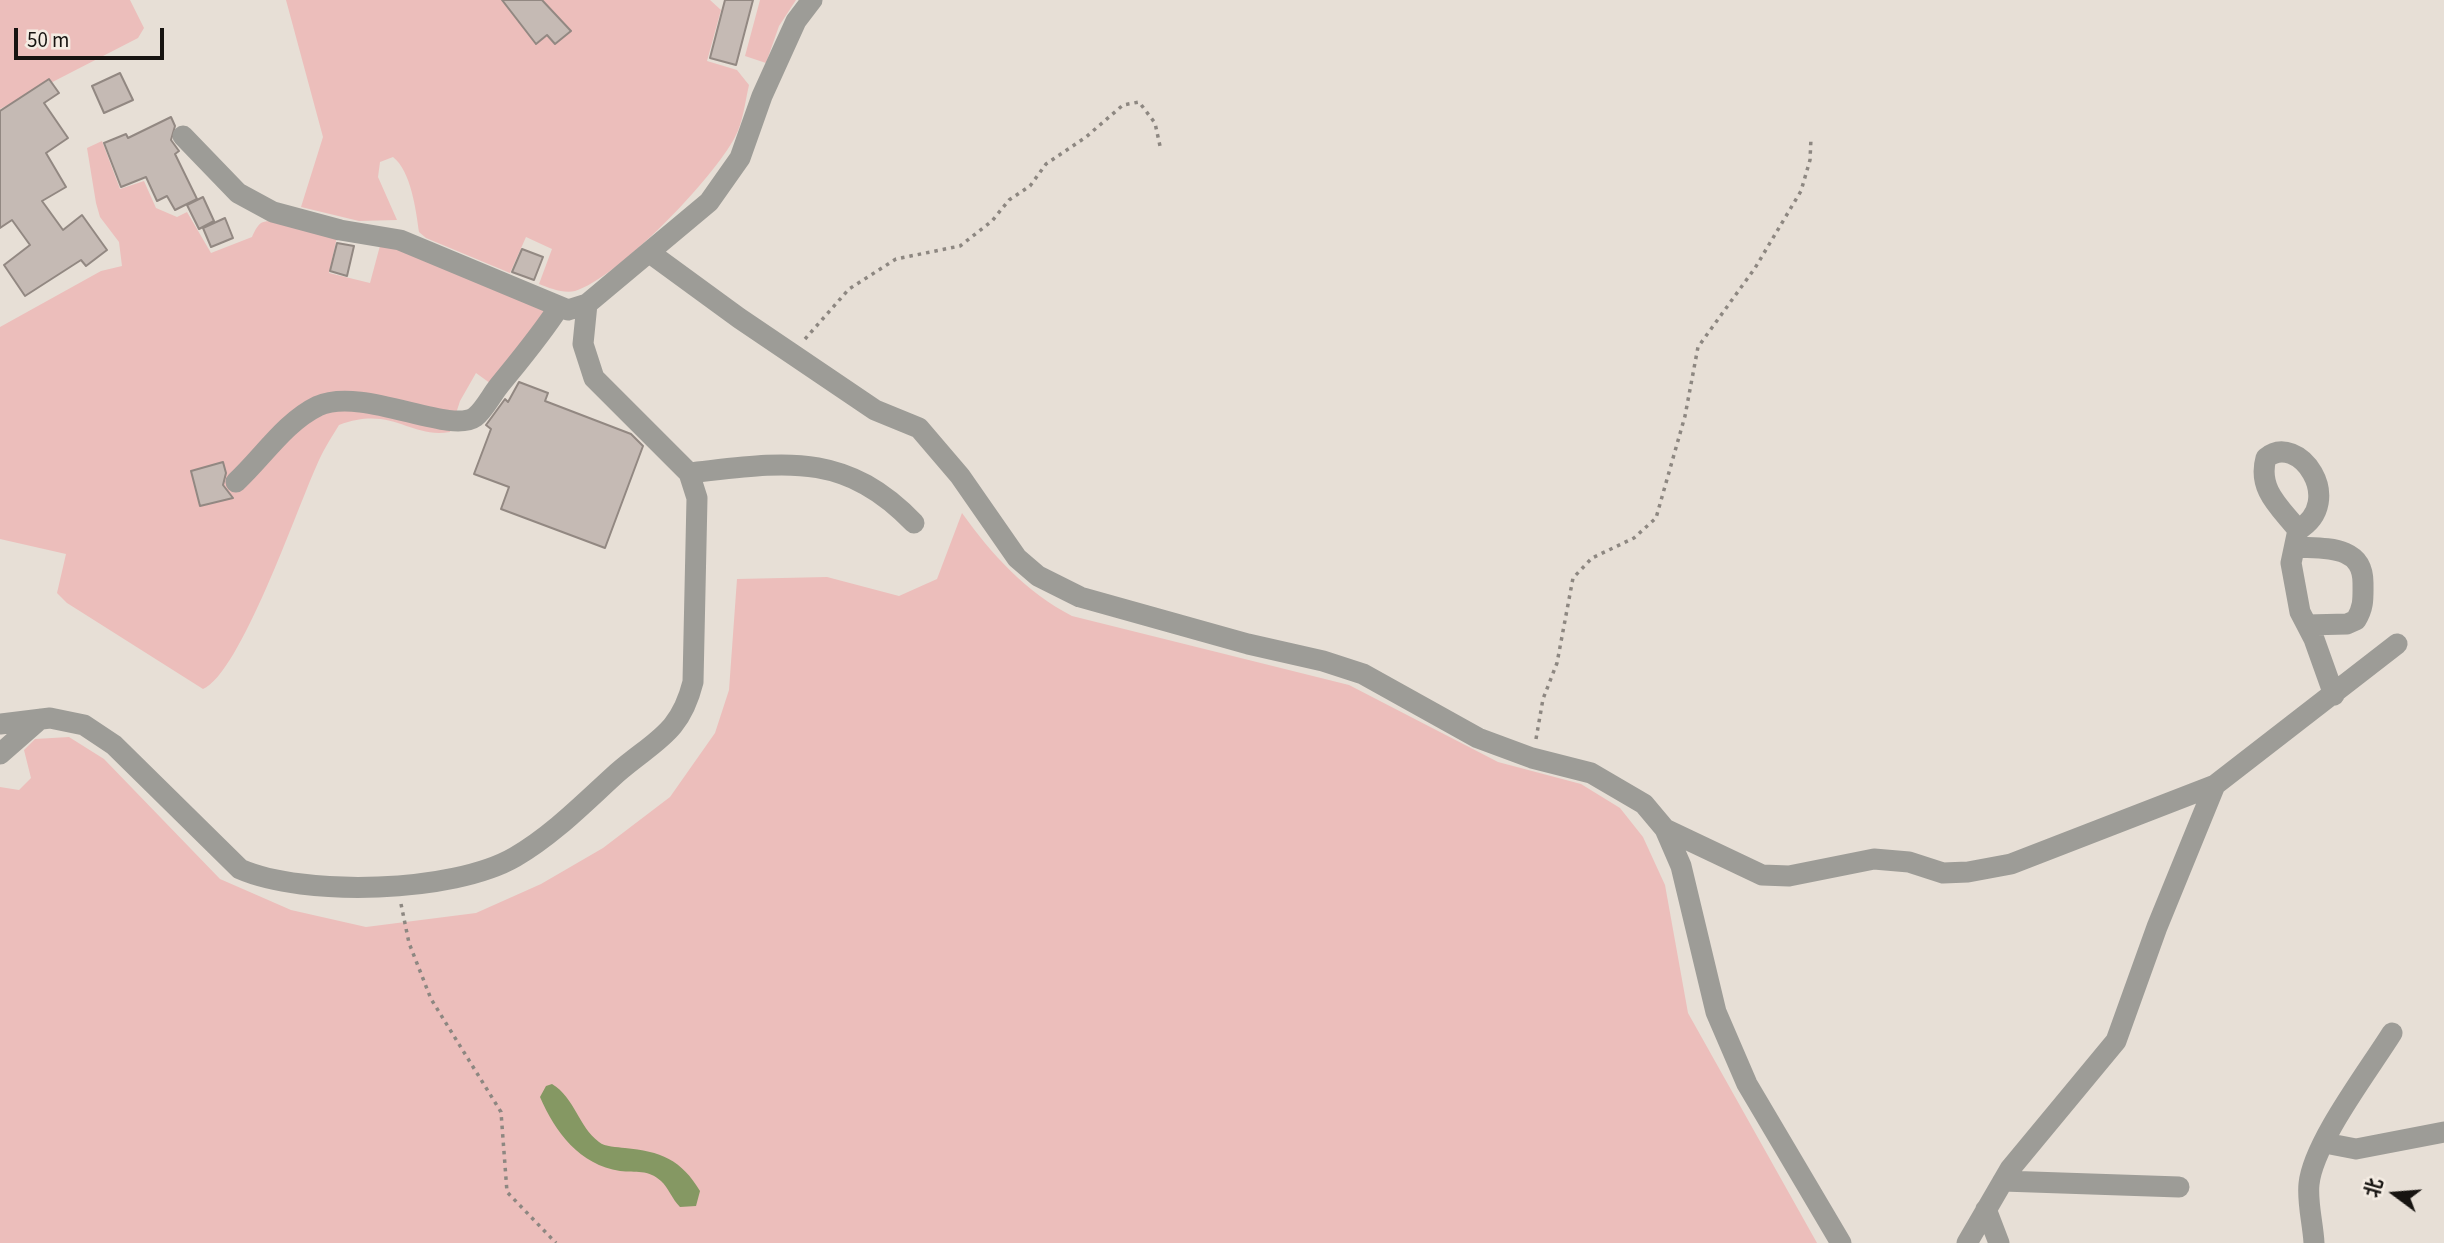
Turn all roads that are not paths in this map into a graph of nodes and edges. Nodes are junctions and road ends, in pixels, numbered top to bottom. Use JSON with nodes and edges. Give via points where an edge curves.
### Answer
{"nodes":[{"id":1,"x":812,"y":0,"type":"edge"},
{"id":2,"x":183,"y":136,"type":"dead end"},
{"id":3,"x":650,"y":253,"type":"junction"},
{"id":4,"x":587,"y":304,"type":"junction"},
{"id":5,"x":559,"y":307,"type":"junction"},
{"id":6,"x":689,"y":473,"type":"junction"},
{"id":7,"x":236,"y":482,"type":"dead end"},
{"id":8,"x":914,"y":523,"type":"dead end"},
{"id":9,"x":2307,"y":625,"type":"junction"},
{"id":10,"x":2397,"y":645,"type":"dead end"},
{"id":11,"x":2334,"y":695,"type":"junction"},
{"id":12,"x":40,"y":719,"type":"junction"},
{"id":13,"x":0,"y":724,"type":"edge"},
{"id":14,"x":0,"y":754,"type":"edge"},
{"id":15,"x":2215,"y":785,"type":"junction"},
{"id":16,"x":1665,"y":829,"type":"junction"},
{"id":17,"x":2392,"y":1033,"type":"dead end"},
{"id":18,"x":2444,"y":1132,"type":"edge"},
{"id":19,"x":2325,"y":1143,"type":"junction"},
{"id":20,"x":2003,"y":1181,"type":"junction"},
{"id":21,"x":2179,"y":1187,"type":"dead end"},
{"id":22,"x":1986,"y":1209,"type":"junction"},
{"id":23,"x":1841,"y":1243,"type":"edge"},
{"id":24,"x":1967,"y":1243,"type":"edge"},
{"id":25,"x":1999,"y":1243,"type":"edge"},
{"id":26,"x":2314,"y":1243,"type":"edge"}],
"edges":[{"from":1,"to":3,"type":"street","via":[[796,21],[761,96],[740,158],[709,202]]},
{"from":2,"to":5,"type":"street","via":[[238,193],[273,212],[400,240]]},
{"from":3,"to":4,"type":"street"},
{"from":3,"to":16,"type":"street","via":[[875,410],[919,428],[960,476],[1017,558],[1038,576],[1080,597],[1363,674],[1478,738],[1591,773],[1644,804]]},
{"from":4,"to":5,"type":"street","via":[[568,310]]},
{"from":4,"to":6,"type":"street","via":[[583,344],[594,378]]},
{"from":5,"to":7,"type":"street","via":[[474,418],[453,422],[391,406],[344,401],[320,406],[287,428]]},
{"from":6,"to":8,"type":"street","via":[[799,463],[850,475],[892,500]]},
{"from":6,"to":12,"type":"street","via":[[697,498],[693,682],[686,709],[668,733],[514,858],[425,884],[290,884],[262,879],[240,869],[114,745],[84,725]]},
{"from":9,"to":9,"type":"street","via":[[2300,612],[2291,563],[2296,539],[2353,555],[2363,577],[2363,608],[2356,620]]},
{"from":9,"to":11,"type":"street"},
{"from":10,"to":11,"type":"street"},
{"from":11,"to":15,"type":"street"},
{"from":12,"to":13,"type":"street"},
{"from":12,"to":14,"type":"street"},
{"from":15,"to":16,"type":"street","via":[[2011,864],[1968,873],[1943,873],[1909,862],[1874,859],[1788,876],[1762,875]]},
{"from":15,"to":20,"type":"street","via":[[2116,1041]]},
{"from":16,"to":23,"type":"street","via":[[1681,866],[1721,1024],[1753,1095]]},
{"from":17,"to":19,"type":"street"},
{"from":18,"to":19,"type":"street","via":[[2356,1149]]},
{"from":19,"to":26,"type":"street","via":[[2309,1184]]},
{"from":20,"to":21,"type":"street"},
{"from":20,"to":22,"type":"street"},
{"from":22,"to":24,"type":"street"},
{"from":22,"to":25,"type":"street"}]}
